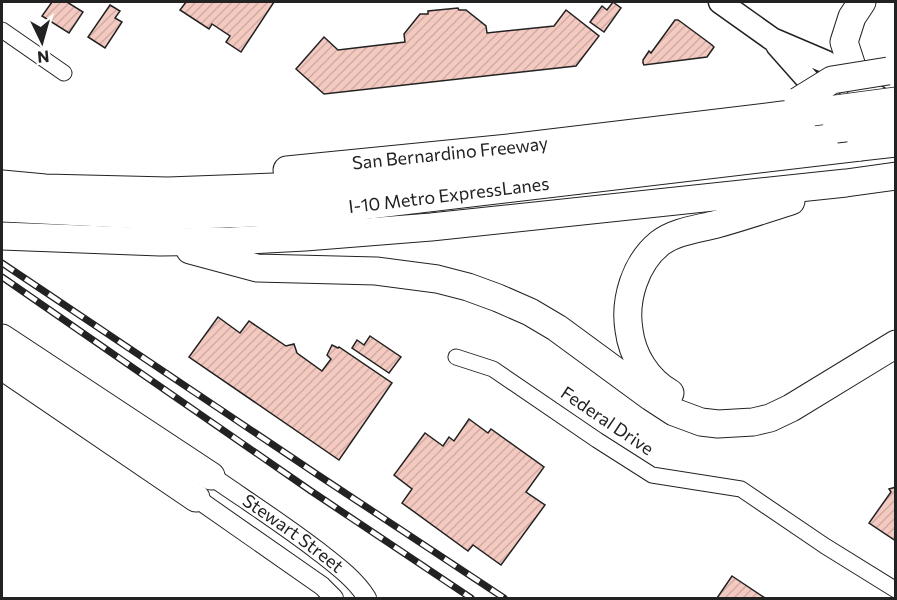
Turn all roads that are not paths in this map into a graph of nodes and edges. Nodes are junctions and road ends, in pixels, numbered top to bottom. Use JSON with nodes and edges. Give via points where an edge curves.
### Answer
{"nodes":[{"id":1,"x":720,"y":2,"type":"edge"},
{"id":2,"x":862,"y":2,"type":"edge"},
{"id":3,"x":2,"y":30,"type":"edge"},
{"id":4,"x":772,"y":39,"type":"junction"},
{"id":5,"x":892,"y":70,"type":"edge"},
{"id":6,"x":64,"y":73,"type":"dead end"},
{"id":7,"x":858,"y":82,"type":"junction"},
{"id":8,"x":896,"y":101,"type":"edge"},
{"id":9,"x":896,"y":109,"type":"edge"},
{"id":10,"x":798,"y":110,"type":"junction"},
{"id":11,"x":896,"y":122,"type":"edge"},
{"id":12,"x":896,"y":145,"type":"edge"},
{"id":13,"x":2,"y":167,"type":"edge"},
{"id":14,"x":896,"y":176,"type":"edge"},
{"id":15,"x":846,"y":183,"type":"junction"},
{"id":16,"x":2,"y":184,"type":"edge"},
{"id":17,"x":2,"y":208,"type":"edge"},
{"id":18,"x":2,"y":236,"type":"edge"},
{"id":19,"x":160,"y":242,"type":"junction"},
{"id":20,"x":896,"y":325,"type":"edge"},
{"id":21,"x":2,"y":338,"type":"edge"},
{"id":22,"x":896,"y":344,"type":"edge"},
{"id":23,"x":456,"y":357,"type":"dead end"},
{"id":24,"x":2,"y":366,"type":"edge"},
{"id":25,"x":204,"y":487,"type":"junction"},
{"id":26,"x":896,"y":590,"type":"edge"},
{"id":27,"x":334,"y":598,"type":"edge"},
{"id":28,"x":367,"y":598,"type":"edge"}],
"edges":[{"from":1,"to":4,"type":"main road"},
{"from":2,"to":7,"type":"highway","via":[[844,42]]},
{"from":3,"to":6,"type":"street"},
{"from":4,"to":7,"type":"main road","via":[[826,62]]},
{"from":4,"to":12,"type":"main road","via":[[816,89]]},
{"from":5,"to":10,"type":"highway","bridge":true,"via":[[832,80]]},
{"from":7,"to":9,"type":"main road"},
{"from":8,"to":10,"type":"highway","name":"San Bernardino Freeway","bridge":true},
{"from":10,"to":13,"type":"highway","name":"San Bernardino Freeway","via":[[517,147],[295,170],[150,175]]},
{"from":11,"to":16,"type":"highway","name":"I-10 Metro ExpressLanes","bridge":true,"via":[[378,183],[168,191]]},
{"from":12,"to":17,"type":"highway","name":"I-10 Metro ExpressLanes","bridge":true,"via":[[318,211],[163,216]]},
{"from":14,"to":15,"type":"highway"},
{"from":15,"to":19,"type":"highway","via":[[431,227]]},
{"from":15,"to":20,"type":"highway","via":[[675,235],[660,243],[640,268],[630,295],[630,340],[638,362],[663,389],[706,408],[730,409],[771,398]]},
{"from":18,"to":19,"type":"highway"},
{"from":19,"to":22,"type":"highway","via":[[257,268],[376,271],[468,287],[530,312],[674,412],[701,422],[753,422],[770,418]]},
{"from":21,"to":25,"type":"highway"},
{"from":23,"to":26,"type":"street","name":"Federal Drive","via":[[493,369],[652,475],[741,489]]},
{"from":24,"to":25,"type":"highway"},
{"from":25,"to":27,"type":"street","name":"Stewart Street"},
{"from":25,"to":28,"type":"street","name":"Stewart Street","via":[[298,535],[339,567]]}]}
